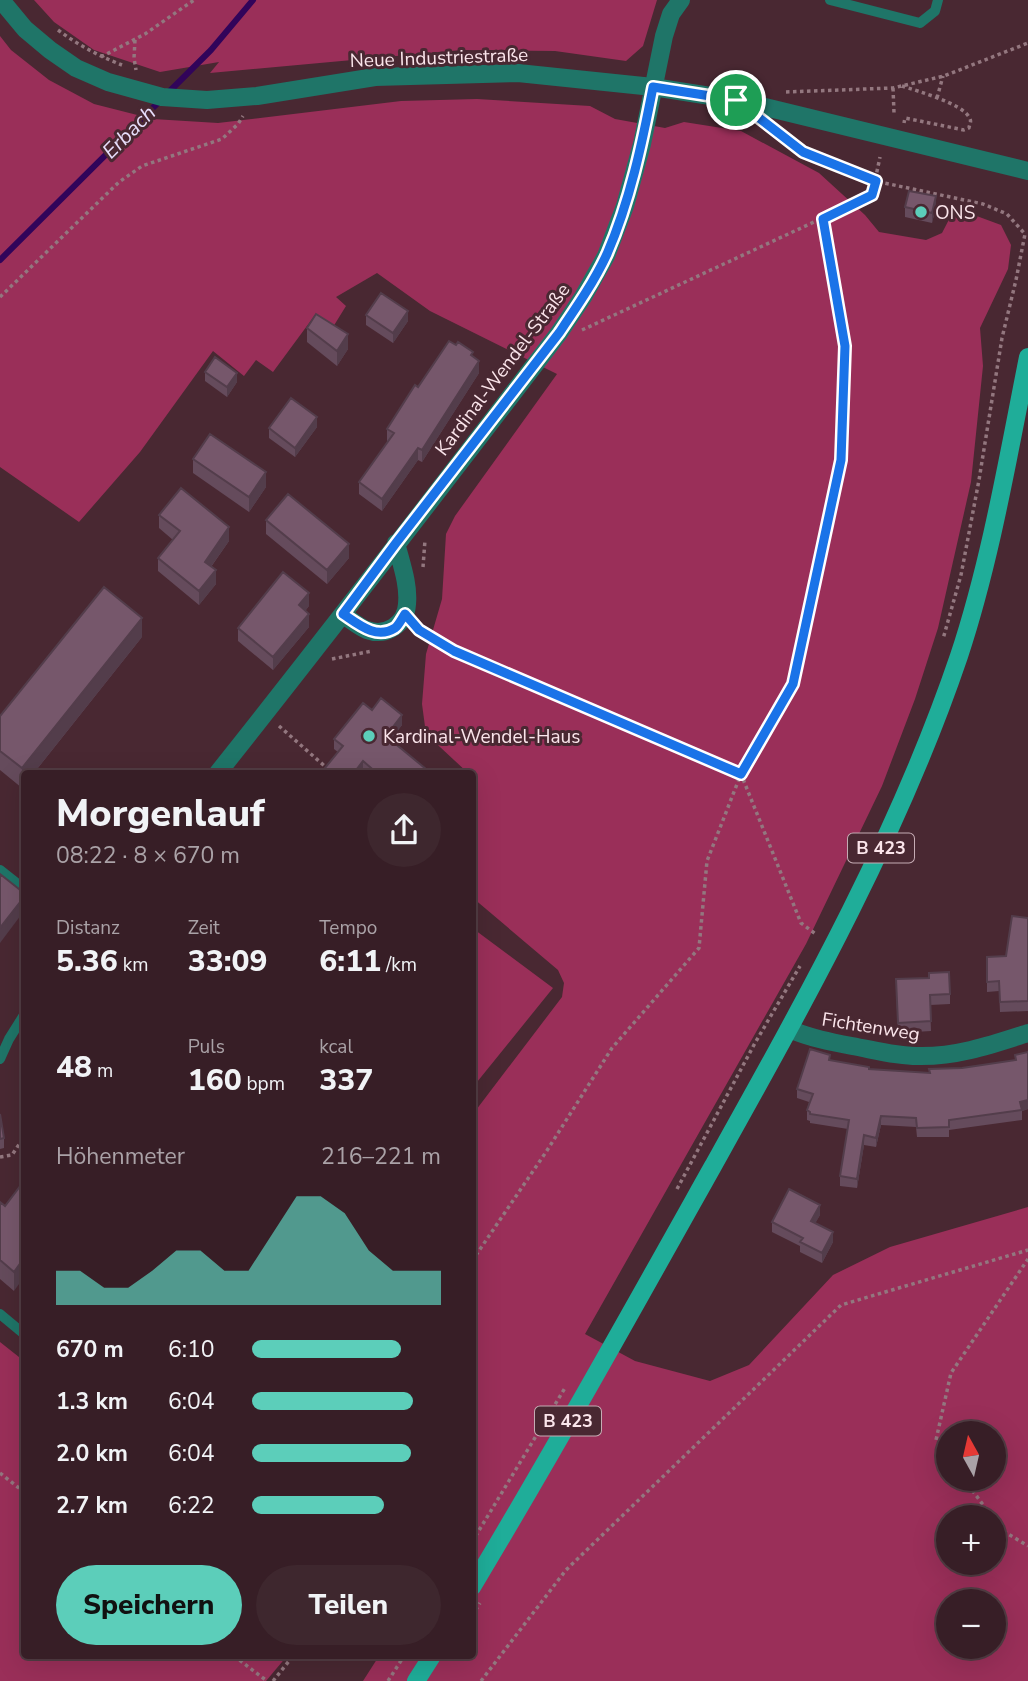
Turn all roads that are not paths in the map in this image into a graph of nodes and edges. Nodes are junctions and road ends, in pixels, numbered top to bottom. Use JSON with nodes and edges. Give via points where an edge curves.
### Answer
{"nodes":[{"id":1,"x":1,"y":0,"type":"edge"},
{"id":2,"x":681,"y":0,"type":"edge"},
{"id":3,"x":831,"y":0,"type":"edge"},
{"id":4,"x":938,"y":0,"type":"edge"},
{"id":5,"x":653,"y":87,"type":"junction"},
{"id":6,"x":1028,"y":171,"type":"edge"},
{"id":7,"x":1028,"y":357,"type":"edge"},
{"id":8,"x":396,"y":543,"type":"junction"},
{"id":9,"x":343,"y":614,"type":"junction"},
{"id":10,"x":220,"y":770,"type":"edge"},
{"id":11,"x":0,"y":870,"type":"edge"},
{"id":12,"x":21,"y":887,"type":"edge"},
{"id":13,"x":21,"y":1020,"type":"edge"},
{"id":14,"x":789,"y":1029,"type":"junction"},
{"id":15,"x":1028,"y":1033,"type":"edge"},
{"id":16,"x":0,"y":1059,"type":"edge"},
{"id":17,"x":0,"y":1314,"type":"edge"},
{"id":18,"x":21,"y":1332,"type":"edge"},
{"id":19,"x":476,"y":1580,"type":"edge"},
{"id":20,"x":430,"y":1659,"type":"edge"},
{"id":21,"x":416,"y":1681,"type":"edge"}],
"edges":[{"from":1,"to":5,"type":"street","name":"Neue Industriestraße","via":[[25,29],[76,68],[162,97],[257,96],[375,76],[518,73]]},
{"from":2,"to":5,"type":"street","name":"Kardinal-Wendel-Straße","via":[[671,14]]},
{"from":3,"to":4,"type":"lane","via":[[920,23],[935,11]]},
{"from":5,"to":6,"type":"street","name":"Neue Industriestraße","via":[[736,100]]},
{"from":5,"to":8,"type":"street","name":"Kardinal-Wendel-Straße","via":[[625,206],[606,256],[583,297]]},
{"from":7,"to":14,"type":"main road","number":"B 423","via":[[980,584],[941,707],[874,863]]},
{"from":8,"to":9,"type":"street","name":"Kardinal-Wendel-Straße"},
{"from":8,"to":9,"type":"street","via":[[408,603],[405,614],[395,627],[382,632],[366,630]]},
{"from":9,"to":10,"type":"street","name":"Kardinal-Wendel-Straße"},
{"from":11,"to":12,"type":"lane"},
{"from":13,"to":16,"type":"lane"},
{"from":14,"to":15,"type":"street","name":"Fichtenweg","via":[[837,1043],[917,1056],[960,1053]]},
{"from":14,"to":19,"type":"main road","number":"B 423"},
{"from":17,"to":18,"type":"lane"},
{"from":20,"to":21,"type":"main road"}]}
